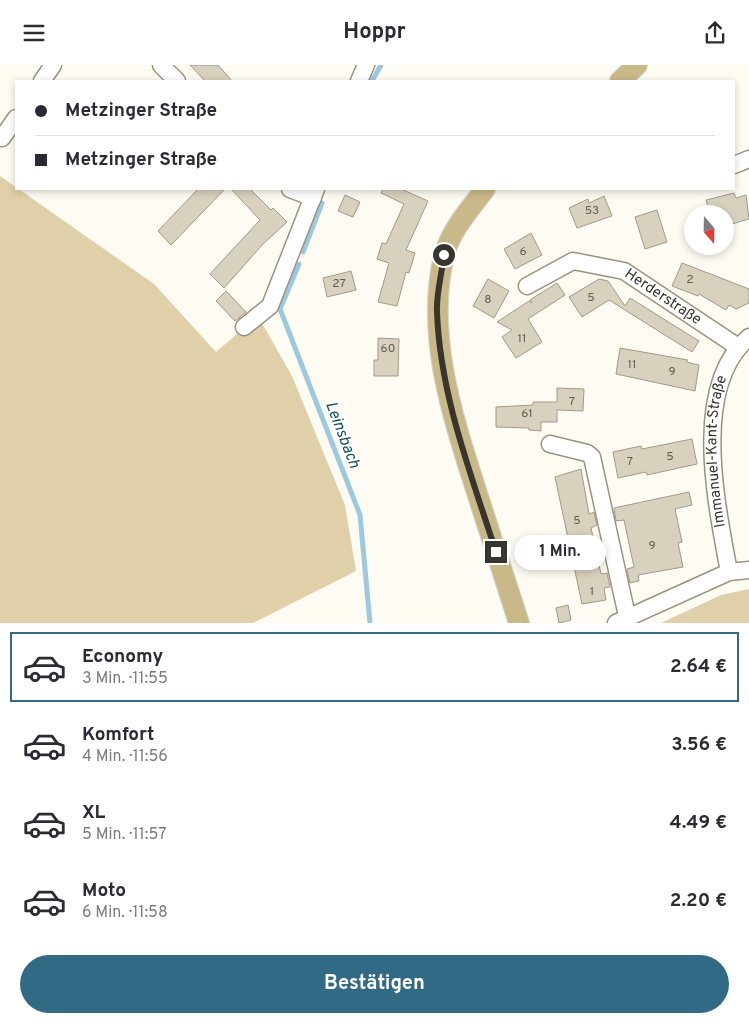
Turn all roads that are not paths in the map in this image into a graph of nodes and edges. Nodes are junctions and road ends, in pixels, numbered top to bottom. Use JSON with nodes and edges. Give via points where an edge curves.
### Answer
{"nodes":[{"id":1,"x":53,"y":65,"type":"edge"},
{"id":2,"x":161,"y":65,"type":"edge"},
{"id":3,"x":366,"y":65,"type":"edge"},
{"id":4,"x":637,"y":65,"type":"edge"},
{"id":5,"x":43,"y":80,"type":"edge"},
{"id":6,"x":176,"y":80,"type":"edge"},
{"id":7,"x":359,"y":80,"type":"edge"},
{"id":8,"x":621,"y":80,"type":"edge"},
{"id":9,"x":15,"y":119,"type":"edge"},
{"id":10,"x":2,"y":138,"type":"dead end"},
{"id":11,"x":749,"y":159,"type":"edge"},
{"id":12,"x":735,"y":165,"type":"edge"},
{"id":13,"x":296,"y":190,"type":"edge"},
{"id":14,"x":484,"y":190,"type":"edge"},
{"id":15,"x":314,"y":193,"type":"edge"},
{"id":16,"x":528,"y":286,"type":"dead end"},
{"id":17,"x":244,"y":327,"type":"dead end"},
{"id":18,"x":743,"y":342,"type":"edge"},
{"id":19,"x":550,"y":444,"type":"dead end"},
{"id":20,"x":749,"y":570,"type":"edge"},
{"id":21,"x":729,"y":573,"type":"junction"},
{"id":22,"x":622,"y":620,"type":"edge"},
{"id":23,"x":519,"y":623,"type":"edge"}],
"edges":[{"from":1,"to":5,"type":"street"},
{"from":2,"to":6,"type":"street"},
{"from":3,"to":7,"type":"street"},
{"from":4,"to":8,"type":"main road"},
{"from":9,"to":10,"type":"street"},
{"from":11,"to":12,"type":"street"},
{"from":13,"to":15,"type":"street"},
{"from":14,"to":23,"type":"main road","via":[[461,220],[444,255],[437,311],[445,379],[456,427]]},
{"from":15,"to":17,"type":"street","via":[[270,306]]},
{"from":16,"to":18,"type":"street","name":"Herderstraße","via":[[573,261],[624,271]]},
{"from":18,"to":21,"type":"street","name":"Immanuel-Kant-Straße","via":[[720,384],[711,440]]},
{"from":19,"to":22,"type":"street","via":[[592,457]]},
{"from":20,"to":21,"type":"street"},
{"from":21,"to":22,"type":"street"}]}
